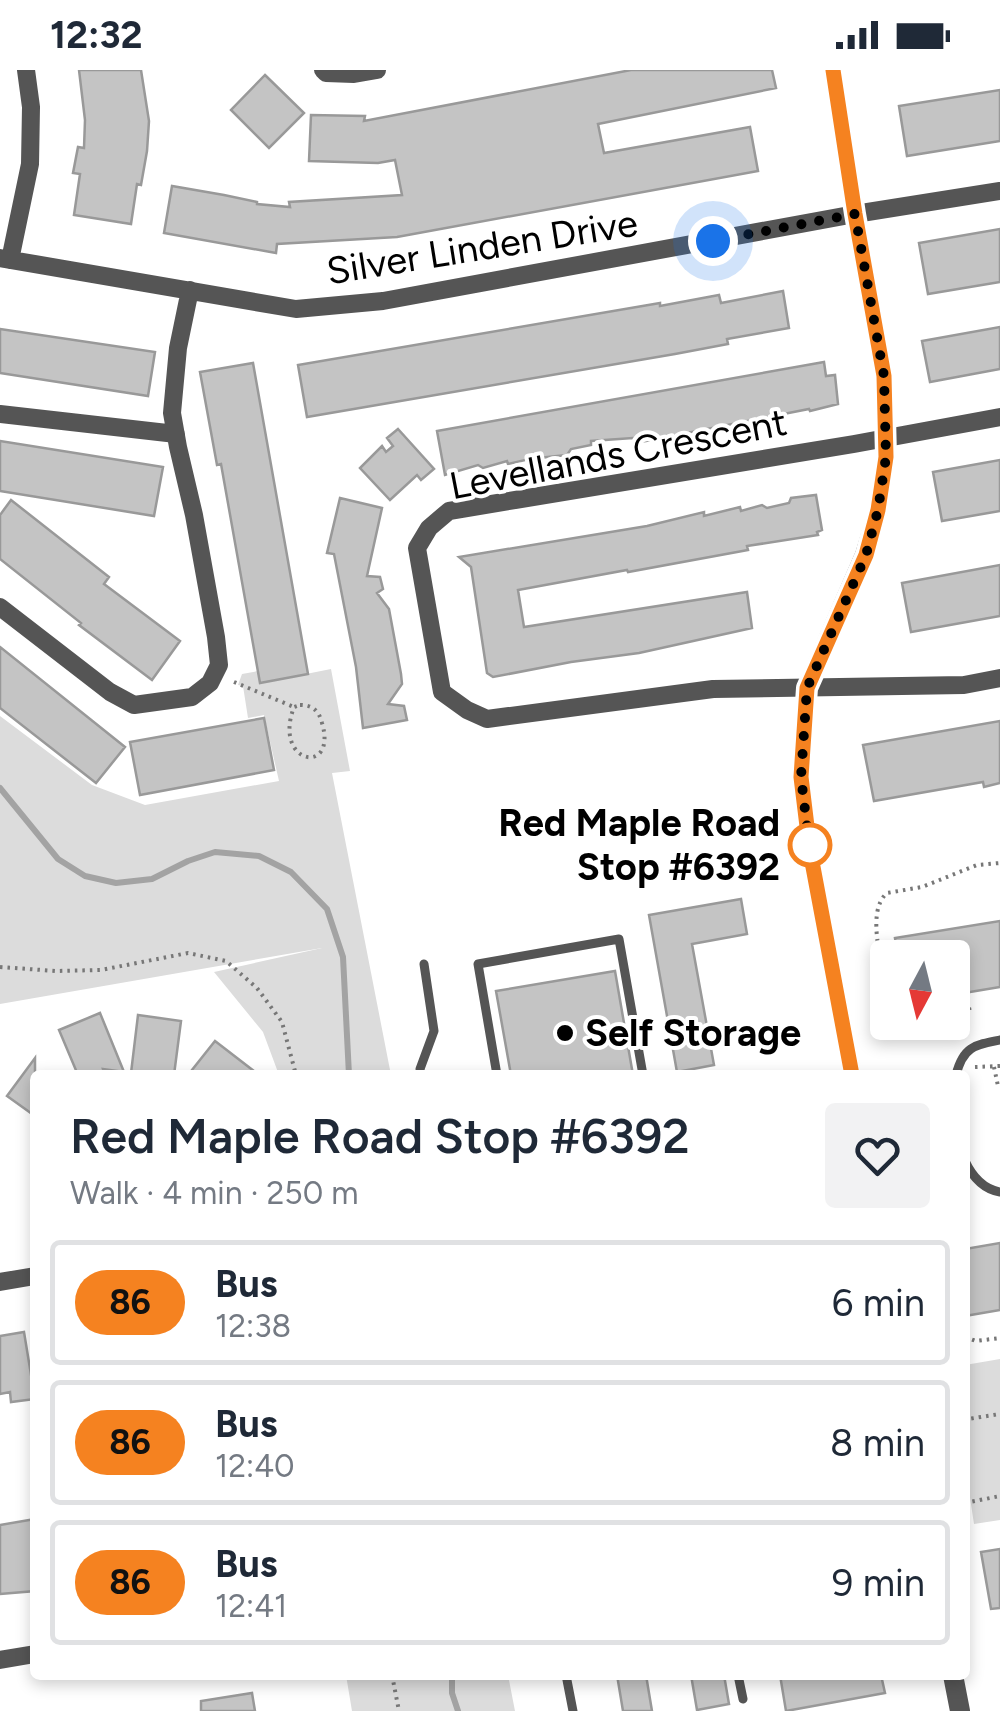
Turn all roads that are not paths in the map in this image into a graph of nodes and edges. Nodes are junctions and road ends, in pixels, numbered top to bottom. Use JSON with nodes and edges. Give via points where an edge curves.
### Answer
{"nodes":[{"id":1,"x":26,"y":70,"type":"edge"},
{"id":2,"x":324,"y":70,"type":"edge"},
{"id":3,"x":376,"y":70,"type":"edge"},
{"id":4,"x":834,"y":70,"type":"edge"},
{"id":5,"x":1000,"y":191,"type":"edge"},
{"id":6,"x":855,"y":214,"type":"junction"},
{"id":7,"x":5,"y":259,"type":"edge"},
{"id":8,"x":190,"y":290,"type":"junction"},
{"id":9,"x":0,"y":414,"type":"edge"},
{"id":10,"x":1000,"y":416,"type":"edge"},
{"id":11,"x":176,"y":434,"type":"junction"},
{"id":12,"x":884,"y":438,"type":"junction"},
{"id":13,"x":0,"y":607,"type":"edge"},
{"id":14,"x":1000,"y":678,"type":"edge"},
{"id":15,"x":807,"y":688,"type":"junction"},
{"id":16,"x":424,"y":964,"type":"dead end"},
{"id":17,"x":1000,"y":1040,"type":"edge"},
{"id":18,"x":421,"y":1070,"type":"edge"},
{"id":19,"x":496,"y":1070,"type":"edge"},
{"id":20,"x":642,"y":1070,"type":"edge"},
{"id":21,"x":851,"y":1070,"type":"edge"},
{"id":22,"x":958,"y":1070,"type":"edge"},
{"id":23,"x":970,"y":1172,"type":"edge"},
{"id":24,"x":1000,"y":1192,"type":"edge"},
{"id":25,"x":30,"y":1277,"type":"edge"},
{"id":26,"x":0,"y":1282,"type":"edge"},
{"id":27,"x":30,"y":1655,"type":"edge"},
{"id":28,"x":0,"y":1660,"type":"edge"},
{"id":29,"x":567,"y":1680,"type":"edge"},
{"id":30,"x":739,"y":1680,"type":"edge"},
{"id":31,"x":954,"y":1680,"type":"edge"},
{"id":32,"x":743,"y":1700,"type":"dead end"},
{"id":33,"x":573,"y":1711,"type":"edge"},
{"id":34,"x":960,"y":1711,"type":"edge"}],
"edges":[{"from":1,"to":7,"type":"street","via":[[30,164]]},
{"from":2,"to":3,"type":"street"},
{"from":4,"to":6,"type":"street"},
{"from":5,"to":6,"type":"street","name":"Silver Linden Drive"},
{"from":6,"to":8,"type":"street","name":"Silver Linden Drive","via":[[383,301],[296,309]]},
{"from":6,"to":12,"type":"street","via":[[884,376]]},
{"from":7,"to":8,"type":"street","name":"Silver Linden Drive"},
{"from":8,"to":11,"type":"street","via":[[174,377]]},
{"from":9,"to":11,"type":"street"},
{"from":10,"to":12,"type":"street"},
{"from":11,"to":13,"type":"street","via":[[216,638],[219,664],[210,683],[192,697],[134,705]]},
{"from":12,"to":15,"type":"street","via":[[878,510],[866,555]]},
{"from":12,"to":15,"type":"street","name":"Levellands Crescent","via":[[449,511],[417,548],[442,692],[487,719],[713,689]]},
{"from":14,"to":15,"type":"street","via":[[964,685]]},
{"from":15,"to":21,"type":"street","via":[[801,777]]},
{"from":16,"to":18,"type":"lane","via":[[434,1031]]},
{"from":17,"to":22,"type":"lane","via":[[969,1049]]},
{"from":19,"to":20,"type":"lane","via":[[478,964],[619,939]]},
{"from":23,"to":24,"type":"lane"},
{"from":25,"to":26,"type":"street"},
{"from":27,"to":28,"type":"street"},
{"from":29,"to":33,"type":"lane"},
{"from":30,"to":32,"type":"lane"},
{"from":31,"to":34,"type":"street"}]}
